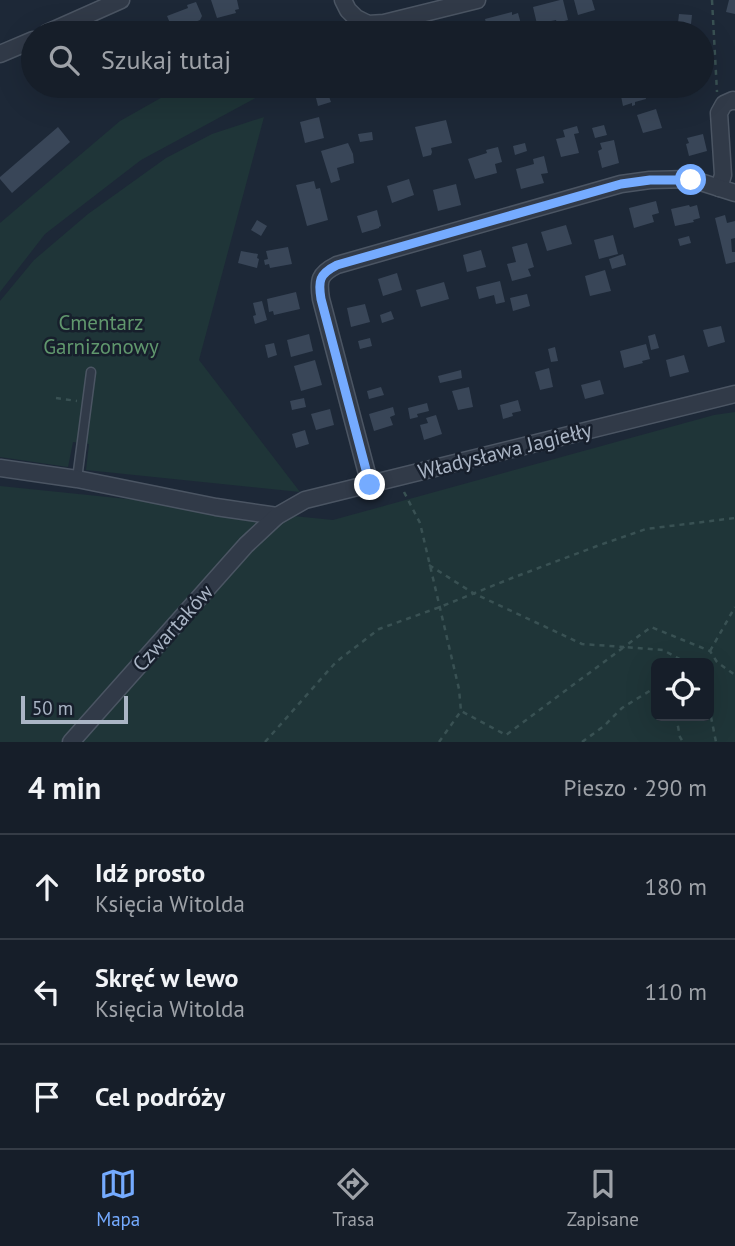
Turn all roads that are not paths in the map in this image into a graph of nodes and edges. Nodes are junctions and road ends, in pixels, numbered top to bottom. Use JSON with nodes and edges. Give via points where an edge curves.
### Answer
{"nodes":[{"id":1,"x":121,"y":0,"type":"edge"},
{"id":2,"x":343,"y":0,"type":"edge"},
{"id":3,"x":477,"y":0,"type":"edge"},
{"id":4,"x":74,"y":21,"type":"edge"},
{"id":5,"x":362,"y":21,"type":"edge"},
{"id":6,"x":392,"y":21,"type":"edge"},
{"id":7,"x":21,"y":45,"type":"edge"},
{"id":8,"x":0,"y":54,"type":"edge"},
{"id":9,"x":729,"y":102,"type":"edge"},
{"id":10,"x":727,"y":190,"type":"edge"},
{"id":11,"x":91,"y":372,"type":"dead end"},
{"id":12,"x":735,"y":394,"type":"edge"},
{"id":13,"x":0,"y":468,"type":"edge"},
{"id":14,"x":77,"y":479,"type":"junction"},
{"id":15,"x":370,"y":485,"type":"junction"},
{"id":16,"x":277,"y":516,"type":"junction"},
{"id":17,"x":71,"y":742,"type":"edge"}],
"edges":[{"from":1,"to":4,"type":"street"},
{"from":2,"to":5,"type":"street"},
{"from":3,"to":6,"type":"street"},
{"from":7,"to":8,"type":"street"},
{"from":9,"to":10,"type":"street","via":[[719,113]]},
{"from":10,"to":15,"type":"street","via":[[691,180],[621,184],[328,269],[318,285]]},
{"from":11,"to":14,"type":"lane"},
{"from":12,"to":15,"type":"street","name":"Władysława Jagiełły"},
{"from":13,"to":14,"type":"street"},
{"from":14,"to":16,"type":"street"},
{"from":15,"to":16,"type":"street","name":"Władysława Jagiełły","via":[[304,500]]},
{"from":16,"to":17,"type":"street","name":"Czwartaków"}]}
